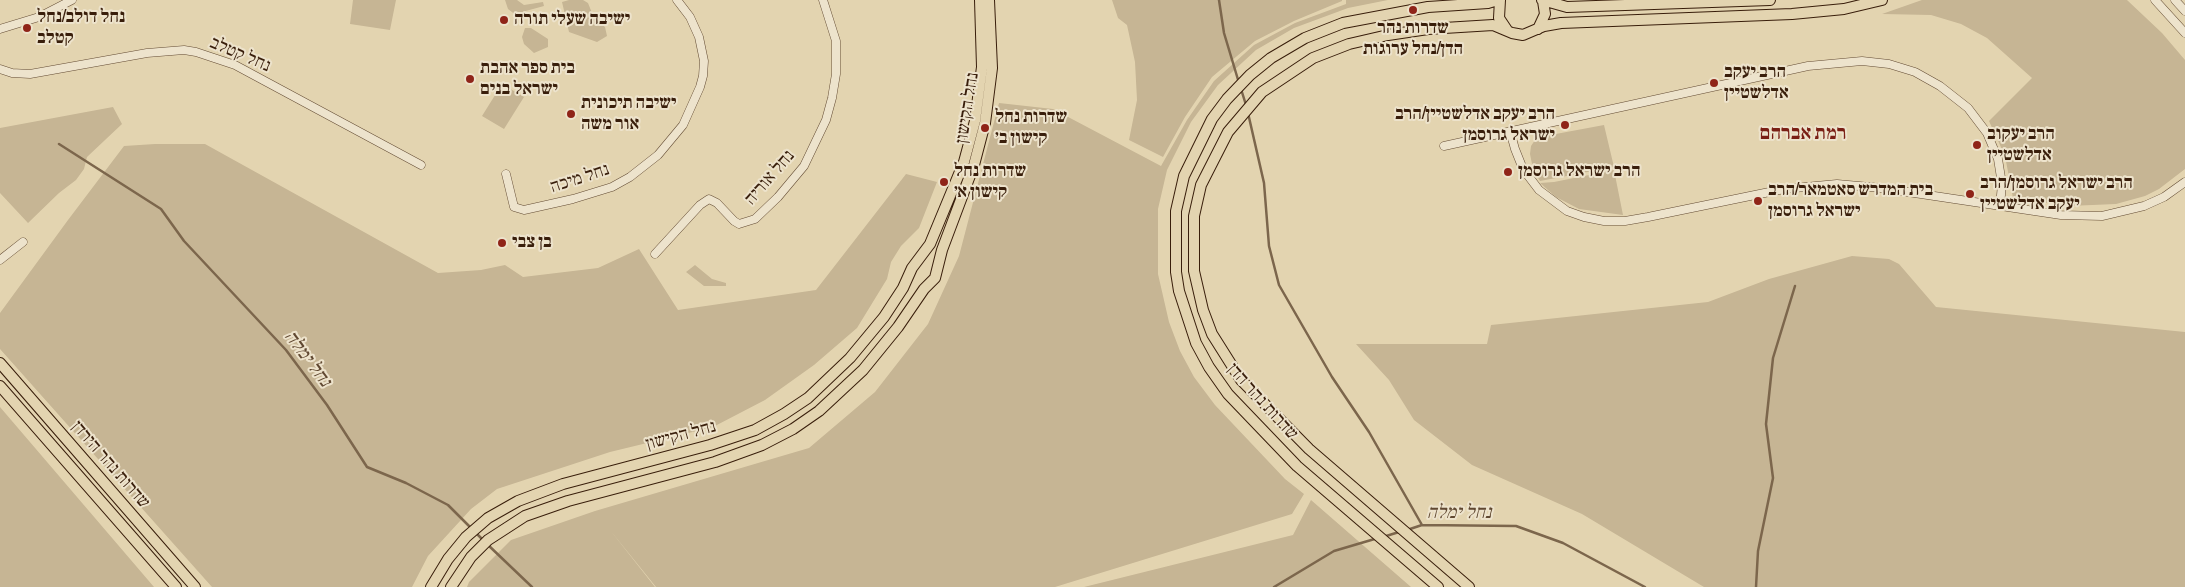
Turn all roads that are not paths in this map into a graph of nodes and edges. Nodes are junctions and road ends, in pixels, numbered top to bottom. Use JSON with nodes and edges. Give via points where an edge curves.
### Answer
{"nodes":[{"id":1,"x":72,"y":0,"type":"edge"},
{"id":2,"x":676,"y":0,"type":"edge"},
{"id":3,"x":823,"y":0,"type":"edge"},
{"id":4,"x":980,"y":0,"type":"edge"},
{"id":5,"x":989,"y":0,"type":"edge"},
{"id":6,"x":1499,"y":0,"type":"edge"},
{"id":7,"x":1542,"y":0,"type":"edge"},
{"id":8,"x":1770,"y":0,"type":"edge"},
{"id":9,"x":1882,"y":0,"type":"edge"},
{"id":10,"x":2155,"y":0,"type":"edge"},
{"id":11,"x":2175,"y":0,"type":"edge"},
{"id":12,"x":2185,"y":11,"type":"edge"},
{"id":13,"x":0,"y":29,"type":"edge"},
{"id":14,"x":1538,"y":29,"type":"junction"},
{"id":15,"x":1507,"y":31,"type":"junction"},
{"id":16,"x":2185,"y":33,"type":"edge"},
{"id":17,"x":0,"y":69,"type":"edge"},
{"id":18,"x":1510,"y":131,"type":"junction"},
{"id":19,"x":1444,"y":146,"type":"dead end"},
{"id":20,"x":421,"y":165,"type":"dead end"},
{"id":21,"x":506,"y":174,"type":"dead end"},
{"id":22,"x":2185,"y":182,"type":"edge"},
{"id":23,"x":2000,"y":206,"type":"junction"},
{"id":24,"x":23,"y":242,"type":"dead end"},
{"id":25,"x":655,"y":254,"type":"dead end"},
{"id":26,"x":0,"y":260,"type":"edge"},
{"id":27,"x":914,"y":267,"type":"junction"},
{"id":28,"x":936,"y":274,"type":"junction"},
{"id":29,"x":927,"y":285,"type":"junction"},
{"id":30,"x":0,"y":363,"type":"edge"},
{"id":31,"x":0,"y":386,"type":"edge"},
{"id":32,"x":176,"y":587,"type":"edge"},
{"id":33,"x":195,"y":587,"type":"edge"},
{"id":34,"x":431,"y":587,"type":"edge"},
{"id":35,"x":451,"y":587,"type":"edge"},
{"id":36,"x":1438,"y":587,"type":"edge"},
{"id":37,"x":1469,"y":587,"type":"edge"}],
"edges":[{"from":1,"to":13,"type":"street","via":[[39,17]]},
{"from":2,"to":21,"type":"street","name":"נחל מיכה","via":[[690,17],[699,38],[703,76],[683,125],[658,155],[612,187],[524,210],[514,207]]},
{"from":3,"to":25,"type":"street","name":"נחל אוריה","via":[[836,41],[836,74],[826,120],[804,166],[755,219],[740,224],[709,199]]},
{"from":4,"to":27,"type":"main road","name":"נחל הקישון","via":[[982,67],[971,139],[941,222]]},
{"from":5,"to":28,"type":"main road","name":"נחל הקישון","via":[[993,51],[985,123],[974,165]]},
{"from":6,"to":15,"type":"main road","name":"שדרות נהר הדן","via":[[1499,18]]},
{"from":6,"to":36,"type":"main road","name":"שדרות נהר הדן","via":[[1428,7],[1343,23],[1305,38],[1272,58],[1250,75],[1212,119],[1184,176],[1176,211],[1179,291],[1196,343],[1209,367],[1228,394],[1298,466]]},
{"from":7,"to":8,"type":"main road","via":[[1567,8]]},
{"from":7,"to":14,"type":"main road","via":[[1544,18]]},
{"from":9,"to":14,"type":"main road","name":"שדרות נהר הדן","via":[[1820,12],[1560,22]]},
{"from":10,"to":16,"type":"street"},
{"from":11,"to":12,"type":"street"},
{"from":14,"to":15,"type":"main road","name":"שדרות נהר הדן","via":[[1523,35]]},
{"from":15,"to":37,"type":"main road","name":"שדרות נהר הדן","via":[[1494,25],[1428,29],[1349,44],[1313,58],[1262,92],[1240,115],[1201,185],[1194,216],[1194,271],[1203,310],[1212,334],[1241,380],[1309,450]]},
{"from":17,"to":20,"type":"street","name":"נחל קטלב","via":[[30,74],[147,53],[196,52],[235,65]]},
{"from":18,"to":19,"type":"street"},
{"from":18,"to":23,"type":"street","via":[[1523,169],[1539,190],[1567,211],[1604,221],[1628,220],[1825,184],[1870,186]]},
{"from":18,"to":23,"type":"street","via":[[1808,66],[1849,60],[1881,63],[1927,78],[1955,97],[1979,121],[1998,159],[2002,184]]},
{"from":22,"to":23,"type":"street","via":[[2144,206],[2102,216],[2061,215]]},
{"from":24,"to":26,"type":"street"},
{"from":27,"to":28,"type":"main road","via":[[928,261]]},
{"from":27,"to":29,"type":"main road","via":[[915,283]]},
{"from":27,"to":34,"type":"main road","name":"נחל הקישון","via":[[895,302],[864,343],[821,387],[797,406],[771,422],[724,441],[570,482],[518,501],[488,518],[466,537]]},
{"from":28,"to":29,"type":"main road"},
{"from":29,"to":35,"type":"main road","name":"נחל הקישון","via":[[863,370],[833,400],[793,429],[739,454],[525,516],[483,544]]},
{"from":30,"to":33,"type":"main road","name":"שדרות נהר הירדן"},
{"from":31,"to":32,"type":"main road","name":"שדרות נהר הירדן"}]}
